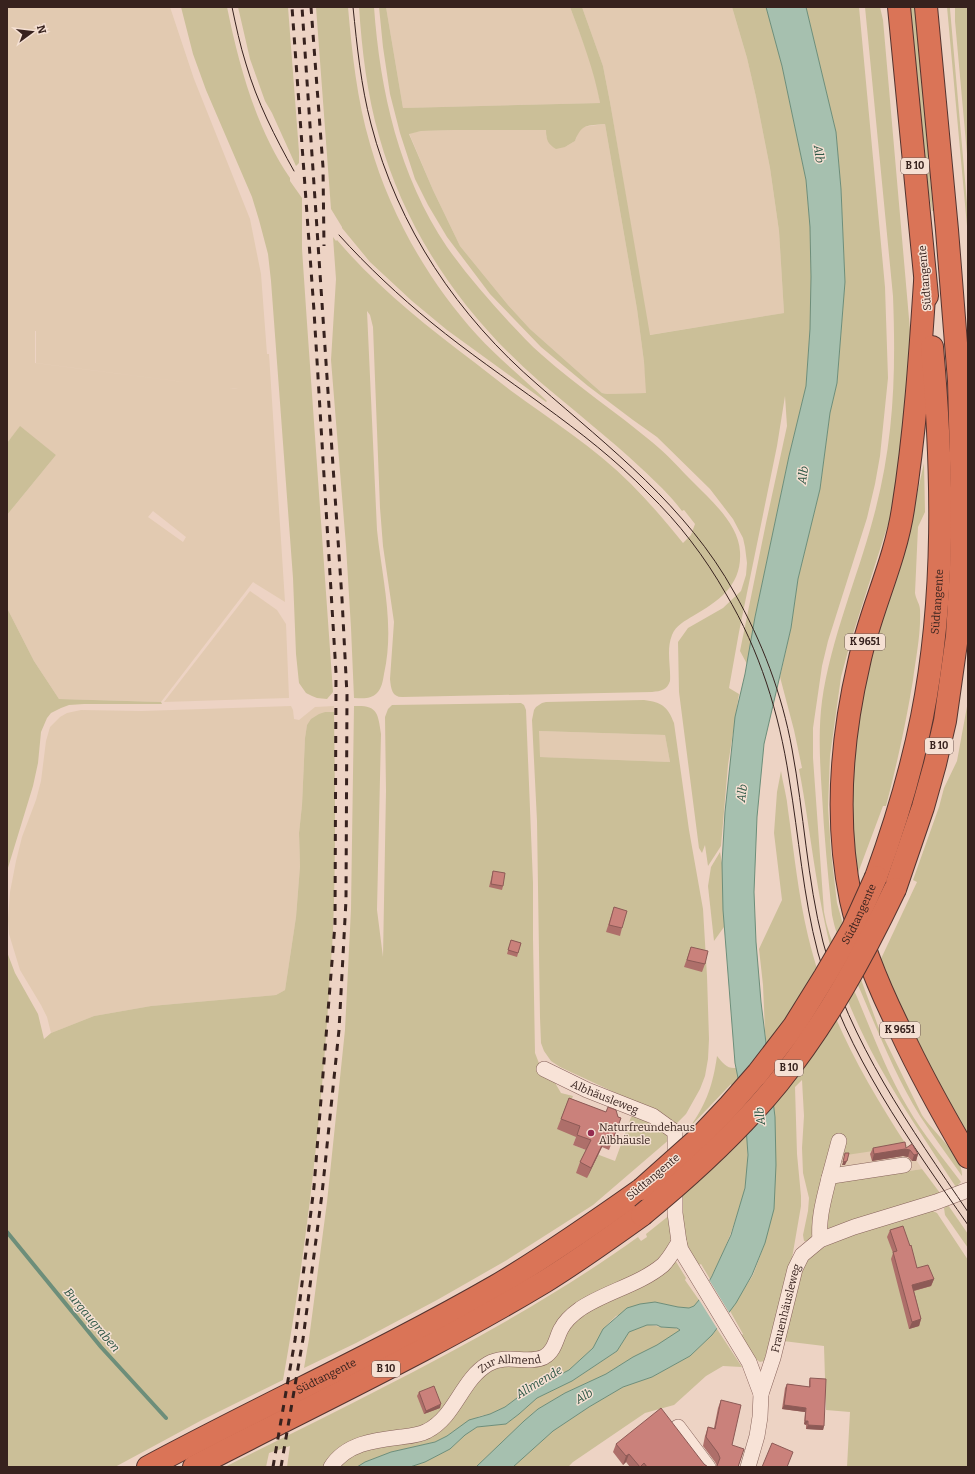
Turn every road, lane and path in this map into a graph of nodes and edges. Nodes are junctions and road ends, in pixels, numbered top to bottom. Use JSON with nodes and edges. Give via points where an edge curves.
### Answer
{"nodes":[{"id":1,"x":889,"y":7,"type":"edge"},
{"id":2,"x":899,"y":7,"type":"edge"},
{"id":3,"x":926,"y":7,"type":"edge"},
{"id":4,"x":938,"y":7,"type":"edge"},
{"id":5,"x":930,"y":47,"type":"junction"},
{"id":6,"x":904,"y":51,"type":"junction"},
{"id":7,"x":925,"y":282,"type":"junction"},
{"id":8,"x":959,"y":380,"type":"junction"},
{"id":9,"x":968,"y":425,"type":"edge"},
{"id":10,"x":544,"y":1069,"type":"dead end"},
{"id":11,"x":839,"y":1141,"type":"dead end"},
{"id":12,"x":968,"y":1157,"type":"edge"},
{"id":13,"x":904,"y":1165,"type":"dead end"},
{"id":14,"x":829,"y":1178,"type":"junction"},
{"id":15,"x":968,"y":1190,"type":"edge"},
{"id":16,"x":820,"y":1240,"type":"junction"},
{"id":17,"x":678,"y":1242,"type":"junction"},
{"id":18,"x":760,"y":1394,"type":"junction"},
{"id":19,"x":678,"y":1427,"type":"edge"},
{"id":20,"x":148,"y":1467,"type":"edge"},
{"id":21,"x":194,"y":1467,"type":"edge"},
{"id":22,"x":331,"y":1467,"type":"edge"},
{"id":23,"x":708,"y":1467,"type":"edge"},
{"id":24,"x":748,"y":1467,"type":"edge"}],
"edges":[{"from":1,"to":6,"type":"highway"},
{"from":2,"to":6,"type":"highway","name":"Südtangente","number":"B 10"},
{"from":3,"to":5,"type":"highway","name":"Südtangente","number":"B 10"},
{"from":4,"to":5,"type":"highway"},
{"from":5,"to":8,"type":"highway","name":"Südtangente","number":"B 10"},
{"from":6,"to":7,"type":"highway","name":"Südtangente","number":"B 10"},
{"from":7,"to":12,"type":"highway","number":"K 9651","via":[[913,441],[903,510],[859,660],[844,756],[843,829],[851,900],[879,988],[926,1084]]},
{"from":7,"to":20,"type":"highway","name":"Südtangente","number":"B 10","bridge":true,"via":[[939,454],[939,552],[934,634],[925,701],[896,821],[876,877],[853,928],[794,1026],[758,1073],[698,1139],[642,1189],[567,1241],[497,1285]]},
{"from":8,"to":9,"type":"highway"},
{"from":8,"to":21,"type":"highway","name":"Südtangente","number":"B 10","bridge":true,"via":[[962,568],[957,636],[946,714],[935,764],[895,889],[871,940],[814,1035],[778,1083],[715,1152],[642,1215],[571,1265],[459,1330]]},
{"from":10,"to":17,"type":"street","name":"Albhäusleweg","via":[[587,1090],[653,1116],[675,1132]]},
{"from":11,"to":14,"type":"street"},
{"from":13,"to":14,"type":"street"},
{"from":14,"to":16,"type":"street","via":[[820,1214]]},
{"from":15,"to":16,"type":"street","name":"Frauenhäusleweg"},
{"from":16,"to":18,"type":"street","name":"Frauenhäusleweg","via":[[802,1255],[795,1269],[773,1358]]},
{"from":17,"to":18,"type":"street","name":"Albhäusleweg","via":[[749,1362]]},
{"from":17,"to":22,"type":"street","name":"Zur Allmend","via":[[672,1254],[657,1269],[573,1314],[561,1328],[556,1344],[545,1357],[494,1361],[478,1371],[443,1419],[432,1428],[423,1433],[360,1445],[348,1450]]},
{"from":18,"to":24,"type":"street","name":"Frauenhäusleweg","via":[[757,1436]]},
{"from":19,"to":23,"type":"street"}]}
